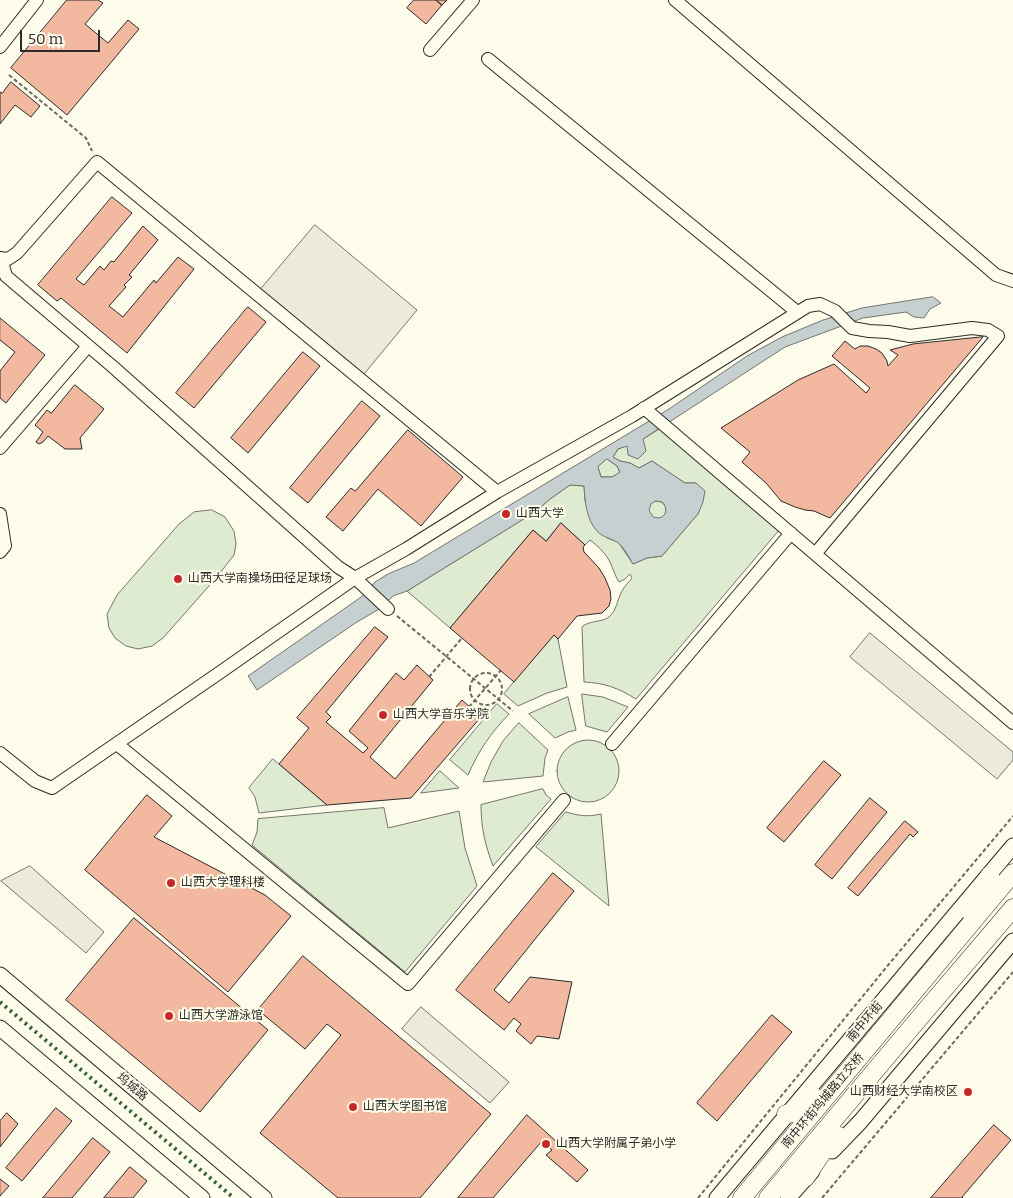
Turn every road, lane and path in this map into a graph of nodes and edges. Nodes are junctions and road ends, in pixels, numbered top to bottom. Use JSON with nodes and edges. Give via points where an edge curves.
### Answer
{"nodes":[{"id":1,"x":37,"y":0,"type":"edge"},
{"id":2,"x":472,"y":0,"type":"edge"},
{"id":3,"x":675,"y":0,"type":"edge"},
{"id":4,"x":0,"y":47,"type":"edge"},
{"id":5,"x":430,"y":50,"type":"dead end"},
{"id":6,"x":488,"y":60,"type":"dead end"},
{"id":7,"x":9,"y":75,"type":"dead end"},
{"id":8,"x":97,"y":162,"type":"junction"},
{"id":9,"x":1,"y":258,"type":"edge"},
{"id":10,"x":1013,"y":281,"type":"edge"},
{"id":11,"x":798,"y":312,"type":"junction"},
{"id":12,"x":88,"y":346,"type":"junction"},
{"id":13,"x":647,"y":411,"type":"junction"},
{"id":14,"x":0,"y":448,"type":"edge"},
{"id":15,"x":497,"y":492,"type":"junction"},
{"id":16,"x":0,"y":514,"type":"edge"},
{"id":17,"x":791,"y":533,"type":"junction"},
{"id":18,"x":0,"y":552,"type":"edge"},
{"id":19,"x":815,"y":554,"type":"junction"},
{"id":20,"x":355,"y":578,"type":"junction"},
{"id":21,"x":377,"y":598,"type":"joint"},
{"id":22,"x":462,"y":638,"type":"dead end"},
{"id":23,"x":501,"y":670,"type":"dead end"},
{"id":24,"x":429,"y":676,"type":"dead end"},
{"id":25,"x":496,"y":676,"type":"junction"},
{"id":26,"x":474,"y":701,"type":"junction"},
{"id":27,"x":470,"y":707,"type":"dead end"},
{"id":28,"x":513,"y":711,"type":"dead end"},
{"id":29,"x":1013,"y":723,"type":"edge"},
{"id":30,"x":117,"y":744,"type":"junction"},
{"id":31,"x":612,"y":744,"type":"dead end"},
{"id":32,"x":0,"y":753,"type":"edge"},
{"id":33,"x":564,"y":800,"type":"dead end"},
{"id":34,"x":1013,"y":816,"type":"edge"},
{"id":35,"x":1013,"y":846,"type":"edge"},
{"id":36,"x":1013,"y":872,"type":"edge"},
{"id":37,"x":990,"y":875,"type":"junction"},
{"id":38,"x":1013,"y":908,"type":"edge"},
{"id":39,"x":1013,"y":941,"type":"edge"},
{"id":40,"x":956,"y":942,"type":"junction"},
{"id":41,"x":1013,"y":972,"type":"edge"},
{"id":42,"x":0,"y":975,"type":"edge"},
{"id":43,"x":915,"y":991,"type":"junction"},
{"id":44,"x":921,"y":1016,"type":"junction"},
{"id":45,"x":0,"y":1028,"type":"edge"},
{"id":46,"x":786,"y":1114,"type":"junction"},
{"id":47,"x":805,"y":1178,"type":"junction"},
{"id":48,"x":202,"y":1198,"type":"edge"},
{"id":49,"x":264,"y":1198,"type":"edge"},
{"id":50,"x":698,"y":1198,"type":"edge"},
{"id":51,"x":717,"y":1198,"type":"edge"},
{"id":52,"x":742,"y":1198,"type":"edge"},
{"id":53,"x":768,"y":1198,"type":"edge"},
{"id":54,"x":788,"y":1198,"type":"edge"},
{"id":55,"x":822,"y":1198,"type":"edge"}],
"edges":[{"from":1,"to":4,"type":"street"},
{"from":2,"to":5,"type":"street"},
{"from":3,"to":10,"type":"street","via":[[996,275]]},
{"from":6,"to":11,"type":"street"},
{"from":7,"to":8,"type":"path","via":[[86,138]]},
{"from":8,"to":9,"type":"street","via":[[17,253],[8,259]]},
{"from":8,"to":15,"type":"street"},
{"from":9,"to":12,"type":"street","via":[[6,276]]},
{"from":11,"to":13,"type":"street"},
{"from":11,"to":19,"type":"street","via":[[820,304],[835,311],[852,328],[910,336],[972,328],[988,330],[998,336]]},
{"from":12,"to":14,"type":"street"},
{"from":12,"to":20,"type":"street","via":[[338,567]]},
{"from":13,"to":15,"type":"street"},
{"from":13,"to":17,"type":"street"},
{"from":15,"to":20,"type":"street"},
{"from":16,"to":18,"type":"street","via":[[5,546]]},
{"from":17,"to":19,"type":"street"},
{"from":17,"to":31,"type":"street"},
{"from":19,"to":29,"type":"street"},
{"from":20,"to":21,"type":"street"},
{"from":20,"to":30,"type":"street"},
{"from":21,"to":28,"type":"path"},
{"from":22,"to":24,"type":"path","bridge":true},
{"from":23,"to":25,"type":"path","bridge":true},
{"from":25,"to":26,"type":"path","bridge":true},
{"from":25,"to":26,"type":"path","bridge":true,"via":[[487,673],[473,679],[469,690]]},
{"from":25,"to":26,"type":"path","bridge":true,"via":[[502,690],[497,701],[487,706]]},
{"from":26,"to":27,"type":"path","bridge":true},
{"from":30,"to":32,"type":"street","via":[[52,788],[35,781]]},
{"from":30,"to":33,"type":"street","via":[[408,984]]},
{"from":34,"to":50,"type":"path"},
{"from":35,"to":37,"type":"main road","name":"南中环街"},
{"from":36,"to":40,"type":"highway"},
{"from":37,"to":40,"type":"highway"},
{"from":37,"to":46,"type":"main road","name":"南中环街"},
{"from":38,"to":44,"type":"highway","name":"南中环街坞城路立交桥"},
{"from":39,"to":47,"type":"main road","via":[[860,1122]]},
{"from":40,"to":43,"type":"highway","name":"南中环街坞城路立交桥"},
{"from":41,"to":55,"type":"path"},
{"from":42,"to":49,"type":"main road","name":"坞城路"},
{"from":43,"to":46,"type":"highway","via":[[897,998],[804,1111]]},
{"from":43,"to":52,"type":"highway","name":"南中环街坞城路立交桥"},
{"from":44,"to":47,"type":"highway","via":[[917,1038]]},
{"from":44,"to":53,"type":"highway","name":"南中环街坞城路立交桥"},
{"from":45,"to":48,"type":"main road"},
{"from":46,"to":51,"type":"main road","name":"南中环街"},
{"from":47,"to":54,"type":"main road"}]}
